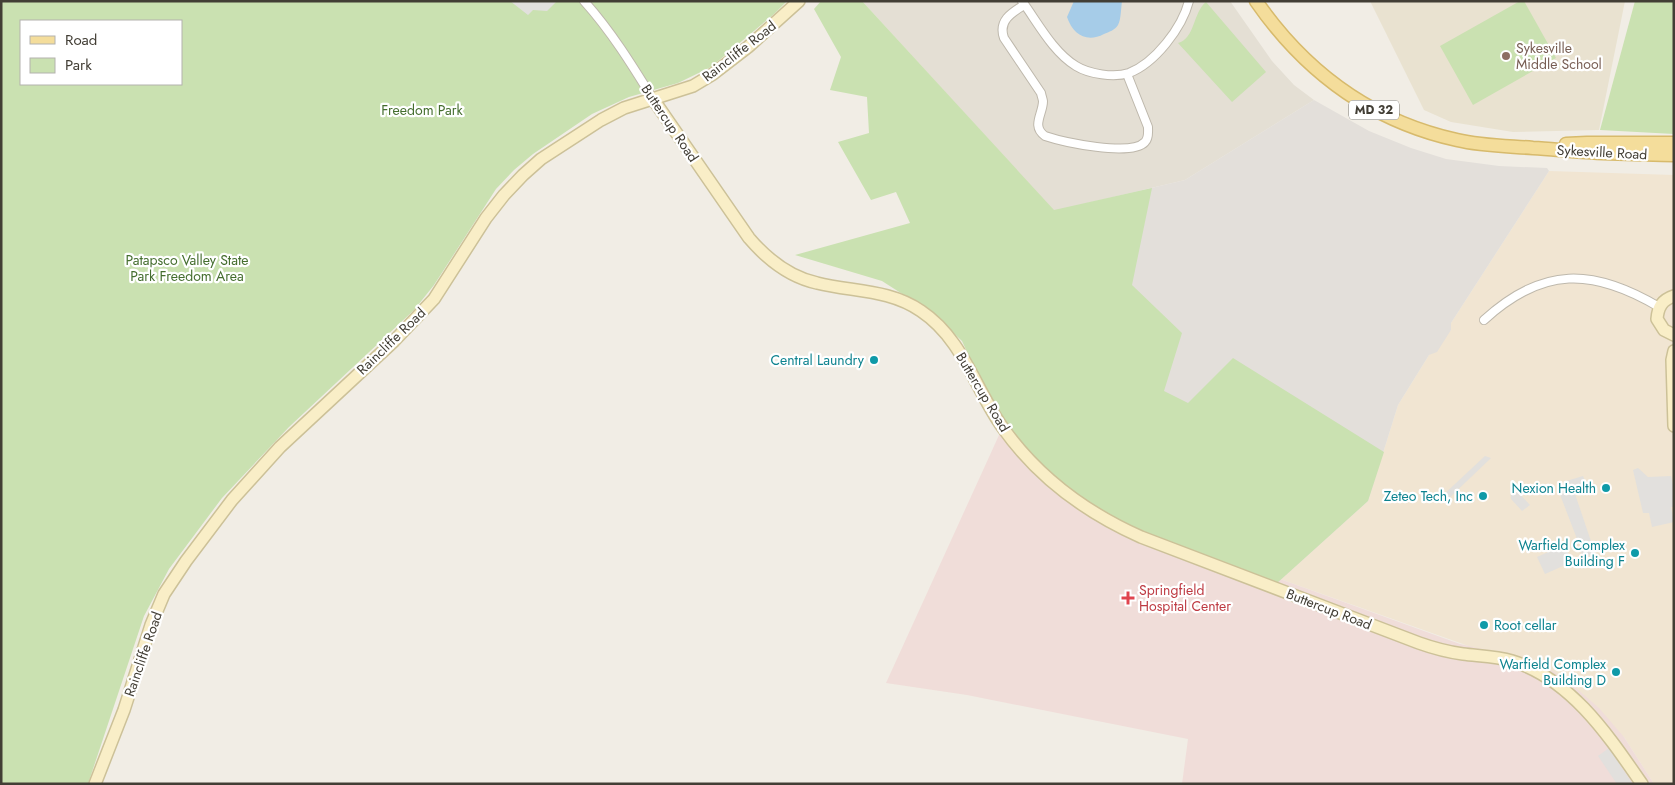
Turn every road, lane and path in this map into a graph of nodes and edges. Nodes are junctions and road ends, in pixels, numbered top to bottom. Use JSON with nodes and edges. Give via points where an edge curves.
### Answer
{"nodes":[{"id":1,"x":584,"y":1,"type":"edge"},
{"id":2,"x":798,"y":1,"type":"edge"},
{"id":3,"x":1188,"y":1,"type":"edge"},
{"id":4,"x":1256,"y":1,"type":"edge"},
{"id":5,"x":1023,"y":3,"type":"edge"},
{"id":6,"x":1127,"y":74,"type":"junction"},
{"id":7,"x":653,"y":99,"type":"junction"},
{"id":8,"x":1674,"y":142,"type":"edge"},
{"id":9,"x":1531,"y":148,"type":"junction"},
{"id":10,"x":1674,"y":155,"type":"edge"},
{"id":11,"x":1674,"y":296,"type":"edge"},
{"id":12,"x":1660,"y":307,"type":"junction"},
{"id":13,"x":1484,"y":320,"type":"dead end"},
{"id":14,"x":1674,"y":335,"type":"edge"},
{"id":15,"x":1674,"y":351,"type":"edge"},
{"id":16,"x":1674,"y":426,"type":"edge"},
{"id":17,"x":95,"y":784,"type":"edge"},
{"id":18,"x":1642,"y":784,"type":"edge"}],
"edges":[{"from":1,"to":7,"type":"street","name":"Buttercup Road","via":[[620,46]]},
{"from":2,"to":7,"type":"street","name":"Raincliffe Road","via":[[713,74],[693,86]]},
{"from":3,"to":6,"type":"street","via":[[1186,13],[1177,29],[1150,60]]},
{"from":4,"to":9,"type":"main road","name":"Sykesville Road","number":"MD 32","via":[[1308,63],[1330,82],[1369,107],[1412,128],[1443,137]]},
{"from":5,"to":6,"type":"street","via":[[1054,44],[1076,66],[1100,74]]},
{"from":5,"to":6,"type":"street","via":[[1002,23],[1002,33],[1041,93],[1044,101],[1038,124],[1045,136],[1098,148],[1123,148],[1146,141],[1148,127]]},
{"from":7,"to":17,"type":"street","name":"Raincliffe Road","via":[[624,108],[588,128],[523,175],[486,218],[434,299],[293,434],[227,507],[164,594]]},
{"from":7,"to":18,"type":"street","name":"Buttercup Road","via":[[749,238],[763,253],[787,271],[808,281],[892,297],[906,302],[931,319],[959,350],[1009,435],[1045,475],[1076,500],[1141,537],[1419,643],[1447,652],[1510,660],[1552,679],[1589,714]]},
{"from":8,"to":9,"type":"main road","name":"Sykesville Road","number":"MD 32","via":[[1587,143]]},
{"from":9,"to":10,"type":"main road","name":"Sykesville Road","number":"MD 32"},
{"from":11,"to":12,"type":"street"},
{"from":12,"to":13,"type":"street","via":[[1606,282],[1568,279],[1529,287]]},
{"from":12,"to":14,"type":"street","via":[[1657,319],[1660,326]]},
{"from":15,"to":16,"type":"street"}]}
